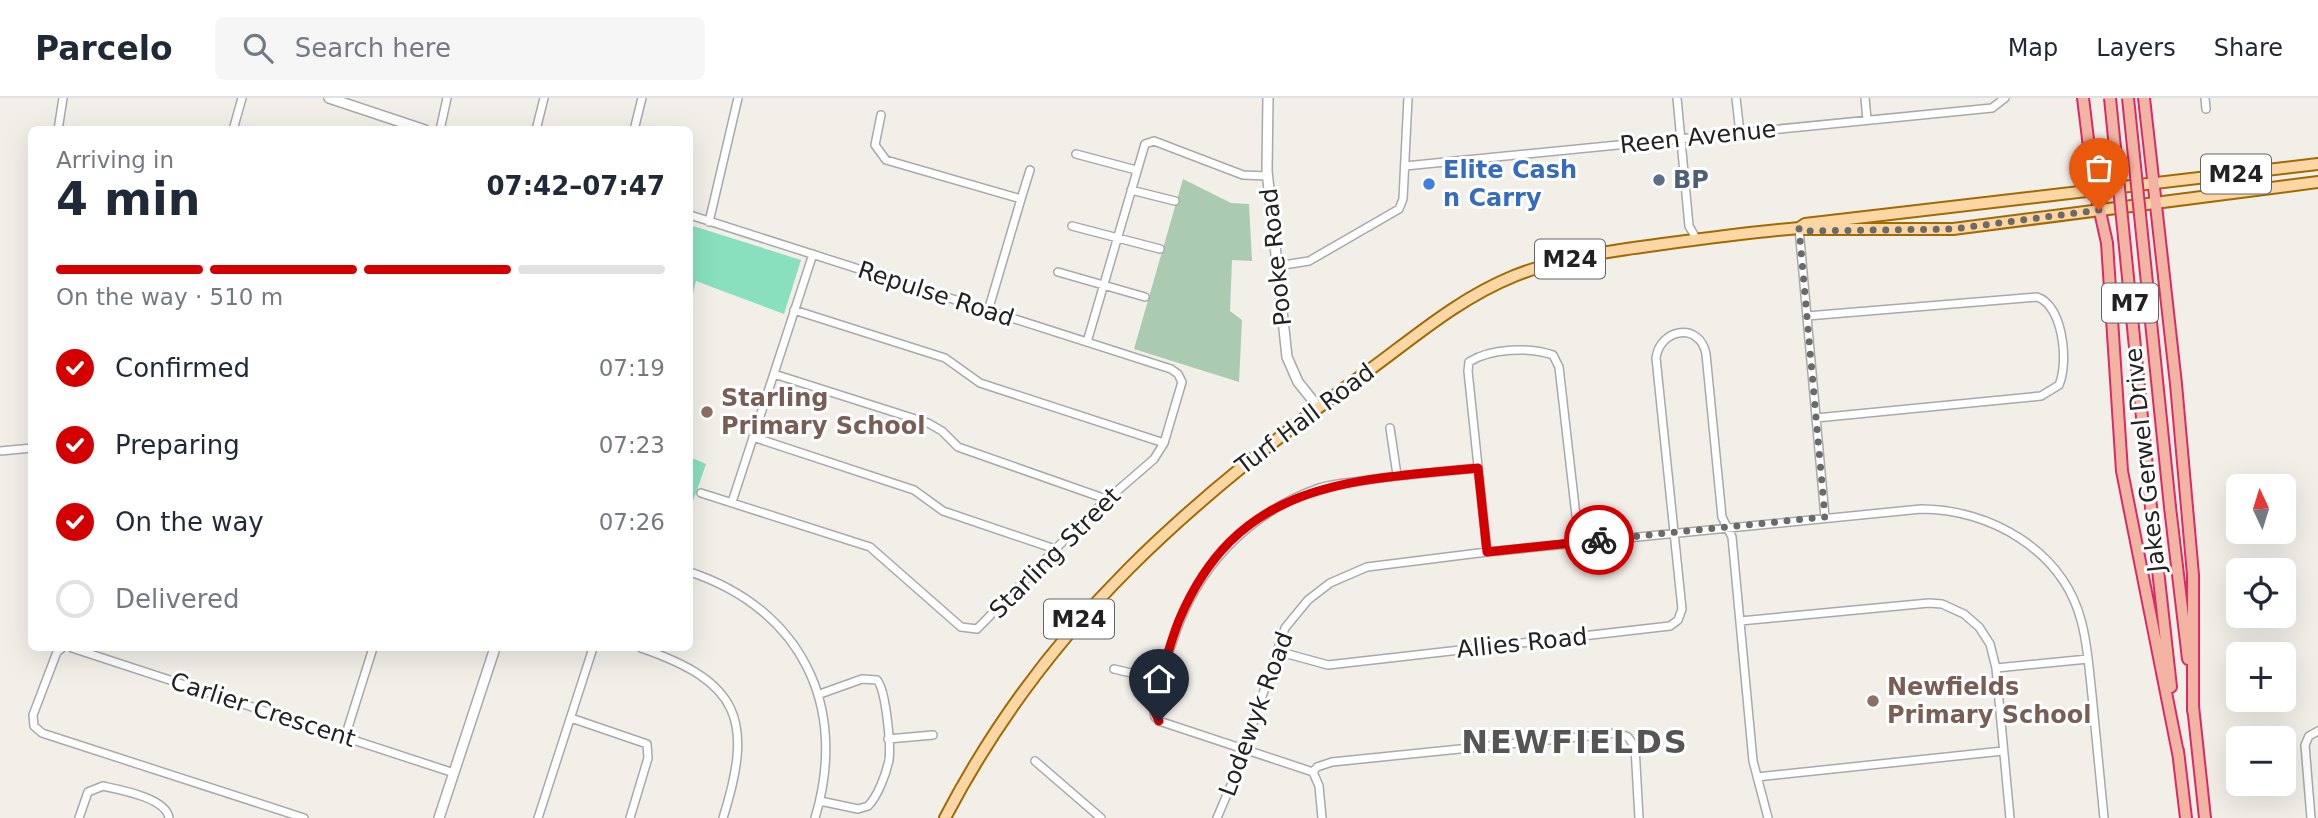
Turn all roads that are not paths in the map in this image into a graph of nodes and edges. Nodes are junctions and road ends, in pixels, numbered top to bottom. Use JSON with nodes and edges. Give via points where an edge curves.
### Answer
{"nodes":[{"id":1,"x":63,"y":98,"type":"edge"},
{"id":2,"x":243,"y":98,"type":"edge"},
{"id":3,"x":329,"y":98,"type":"edge"},
{"id":4,"x":447,"y":98,"type":"edge"},
{"id":5,"x":544,"y":98,"type":"edge"},
{"id":6,"x":642,"y":98,"type":"edge"},
{"id":7,"x":738,"y":98,"type":"edge"},
{"id":8,"x":1268,"y":98,"type":"edge"},
{"id":9,"x":1408,"y":98,"type":"edge"},
{"id":10,"x":1677,"y":98,"type":"edge"},
{"id":11,"x":1736,"y":98,"type":"edge"},
{"id":12,"x":1864,"y":98,"type":"edge"},
{"id":13,"x":2005,"y":98,"type":"edge"},
{"id":14,"x":2082,"y":98,"type":"edge"},
{"id":15,"x":2110,"y":98,"type":"edge"},
{"id":16,"x":2128,"y":98,"type":"edge"},
{"id":17,"x":2144,"y":98,"type":"edge"},
{"id":18,"x":2205,"y":98,"type":"edge"},
{"id":19,"x":349,"y":101,"type":"edge"},
{"id":20,"x":2206,"y":109,"type":"dead end"},
{"id":21,"x":881,"y":116,"type":"dead end"},
{"id":22,"x":1867,"y":120,"type":"junction"},
{"id":23,"x":59,"y":126,"type":"edge"},
{"id":24,"x":234,"y":126,"type":"edge"},
{"id":25,"x":415,"y":126,"type":"edge"},
{"id":26,"x":441,"y":126,"type":"edge"},
{"id":27,"x":537,"y":126,"type":"edge"},
{"id":28,"x":635,"y":126,"type":"edge"},
{"id":29,"x":1740,"y":133,"type":"junction"},
{"id":30,"x":1681,"y":139,"type":"junction"},
{"id":31,"x":1076,"y":154,"type":"dead end"},
{"id":32,"x":2318,"y":164,"type":"edge"},
{"id":33,"x":1405,"y":166,"type":"junction"},
{"id":34,"x":1030,"y":170,"type":"dead end"},
{"id":35,"x":1136,"y":170,"type":"junction"},
{"id":36,"x":1267,"y":176,"type":"junction"},
{"id":37,"x":2318,"y":182,"type":"edge"},
{"id":38,"x":2153,"y":184,"type":"junction"},
{"id":39,"x":1131,"y":190,"type":"junction"},
{"id":40,"x":2095,"y":191,"type":"junction"},
{"id":41,"x":1021,"y":199,"type":"junction"},
{"id":42,"x":1175,"y":201,"type":"dead end"},
{"id":43,"x":2155,"y":202,"type":"junction"},
{"id":44,"x":2099,"y":210,"type":"junction"},
{"id":45,"x":693,"y":216,"type":"edge"},
{"id":46,"x":709,"y":222,"type":"junction"},
{"id":47,"x":1072,"y":226,"type":"dead end"},
{"id":48,"x":1799,"y":228,"type":"junction"},
{"id":49,"x":1117,"y":237,"type":"junction"},
{"id":50,"x":1697,"y":240,"type":"junction"},
{"id":51,"x":1160,"y":249,"type":"dead end"},
{"id":52,"x":813,"y":254,"type":"junction"},
{"id":53,"x":1277,"y":266,"type":"junction"},
{"id":54,"x":1058,"y":272,"type":"dead end"},
{"id":55,"x":1103,"y":285,"type":"junction"},
{"id":56,"x":1145,"y":297,"type":"dead end"},
{"id":57,"x":794,"y":310,"type":"junction"},
{"id":58,"x":989,"y":311,"type":"junction"},
{"id":59,"x":1807,"y":316,"type":"junction"},
{"id":60,"x":1087,"y":342,"type":"junction"},
{"id":61,"x":774,"y":373,"type":"junction"},
{"id":62,"x":1180,"y":377,"type":"joint"},
{"id":63,"x":1318,"y":407,"type":"junction"},
{"id":64,"x":1816,"y":418,"type":"junction"},
{"id":65,"x":1390,"y":428,"type":"dead end"},
{"id":66,"x":753,"y":437,"type":"junction"},
{"id":67,"x":1164,"y":443,"type":"junction"},
{"id":68,"x":28,"y":448,"type":"edge"},
{"id":69,"x":0,"y":451,"type":"edge"},
{"id":70,"x":1478,"y":468,"type":"junction"},
{"id":71,"x":1397,"y":475,"type":"junction"},
{"id":72,"x":701,"y":493,"type":"dead end"},
{"id":73,"x":1106,"y":499,"type":"junction"},
{"id":74,"x":732,"y":502,"type":"junction"},
{"id":75,"x":1825,"y":517,"type":"junction"},
{"id":76,"x":1727,"y":526,"type":"junction"},
{"id":77,"x":1674,"y":532,"type":"junction"},
{"id":78,"x":1579,"y":542,"type":"junction"},
{"id":79,"x":1055,"y":549,"type":"junction"},
{"id":80,"x":1487,"y":552,"type":"junction"},
{"id":81,"x":693,"y":573,"type":"edge"},
{"id":82,"x":1740,"y":621,"type":"junction"},
{"id":83,"x":58,"y":651,"type":"edge"},
{"id":84,"x":81,"y":651,"type":"edge"},
{"id":85,"x":371,"y":651,"type":"edge"},
{"id":86,"x":494,"y":651,"type":"edge"},
{"id":87,"x":592,"y":651,"type":"edge"},
{"id":88,"x":650,"y":651,"type":"edge"},
{"id":89,"x":1277,"y":651,"type":"junction"},
{"id":90,"x":2088,"y":659,"type":"junction"},
{"id":91,"x":1996,"y":668,"type":"junction"},
{"id":92,"x":1114,"y":669,"type":"dead end"},
{"id":93,"x":1160,"y":680,"type":"junction"},
{"id":94,"x":820,"y":694,"type":"junction"},
{"id":95,"x":2193,"y":711,"type":"junction"},
{"id":96,"x":571,"y":718,"type":"junction"},
{"id":97,"x":2318,"y":731,"type":"edge"},
{"id":98,"x":933,"y":735,"type":"dead end"},
{"id":99,"x":345,"y":737,"type":"junction"},
{"id":100,"x":888,"y":739,"type":"junction"},
{"id":101,"x":1243,"y":750,"type":"junction"},
{"id":102,"x":2003,"y":751,"type":"junction"},
{"id":103,"x":2179,"y":758,"type":"junction"},
{"id":104,"x":1035,"y":761,"type":"dead end"},
{"id":105,"x":1313,"y":772,"type":"junction"},
{"id":106,"x":454,"y":773,"type":"junction"},
{"id":107,"x":1757,"y":777,"type":"junction"},
{"id":108,"x":820,"y":801,"type":"junction"},
{"id":109,"x":79,"y":818,"type":"edge"},
{"id":110,"x":169,"y":818,"type":"edge"},
{"id":111,"x":304,"y":818,"type":"edge"},
{"id":112,"x":439,"y":818,"type":"edge"},
{"id":113,"x":538,"y":818,"type":"edge"},
{"id":114,"x":629,"y":818,"type":"edge"},
{"id":115,"x":723,"y":818,"type":"edge"},
{"id":116,"x":815,"y":818,"type":"edge"},
{"id":117,"x":945,"y":818,"type":"edge"},
{"id":118,"x":1101,"y":818,"type":"edge"},
{"id":119,"x":1217,"y":818,"type":"edge"},
{"id":120,"x":1322,"y":818,"type":"edge"},
{"id":121,"x":1639,"y":818,"type":"edge"},
{"id":122,"x":1768,"y":818,"type":"edge"},
{"id":123,"x":2010,"y":818,"type":"edge"},
{"id":124,"x":2105,"y":818,"type":"edge"},
{"id":125,"x":2186,"y":818,"type":"edge"},
{"id":126,"x":2205,"y":818,"type":"edge"},
{"id":127,"x":2311,"y":818,"type":"edge"}],
"edges":[{"from":1,"to":23,"type":"street"},
{"from":2,"to":24,"type":"street"},
{"from":3,"to":19,"type":"street"},
{"from":4,"to":26,"type":"street"},
{"from":5,"to":27,"type":"street"},
{"from":6,"to":28,"type":"street"},
{"from":7,"to":46,"type":"street"},
{"from":8,"to":36,"type":"street","name":"Pooke Road"},
{"from":9,"to":33,"type":"street"},
{"from":10,"to":30,"type":"street"},
{"from":11,"to":29,"type":"street"},
{"from":12,"to":22,"type":"street"},
{"from":13,"to":22,"type":"street","name":"Reen Avenue","via":[[1992,108]]},
{"from":14,"to":40,"type":"highway"},
{"from":15,"to":103,"type":"highway","name":"Jakes Gerwel Drive","number":"M7","bridge":true},
{"from":16,"to":95,"type":"highway","name":"Jakes Gerwel Drive","number":"M7","bridge":true},
{"from":17,"to":38,"type":"highway"},
{"from":18,"to":20,"type":"street"},
{"from":19,"to":25,"type":"street"},
{"from":21,"to":41,"type":"street","via":[[875,145],[886,160]]},
{"from":22,"to":29,"type":"street","name":"Reen Avenue"},
{"from":29,"to":30,"type":"street","name":"Reen Avenue"},
{"from":30,"to":33,"type":"street","name":"Reen Avenue"},
{"from":30,"to":50,"type":"street","via":[[1689,226]]},
{"from":31,"to":35,"type":"street"},
{"from":32,"to":38,"type":"main road","name":"Turf Hall Road","number":"M24"},
{"from":33,"to":53,"type":"street","via":[[1403,199],[1394,214],[1309,261]]},
{"from":34,"to":41,"type":"street"},
{"from":35,"to":36,"type":"street","via":[[1142,147],[1151,141],[1243,174]]},
{"from":35,"to":39,"type":"street"},
{"from":36,"to":53,"type":"street","name":"Pooke Road"},
{"from":37,"to":43,"type":"main road","name":"Turf Hall Road","number":"M24"},
{"from":38,"to":40,"type":"main road","name":"Turf Hall Road","number":"M24"},
{"from":38,"to":43,"type":"highway"},
{"from":39,"to":42,"type":"street"},
{"from":39,"to":49,"type":"street"},
{"from":40,"to":44,"type":"highway"},
{"from":40,"to":48,"type":"main road","name":"Turf Hall Road","number":"M24"},
{"from":41,"to":58,"type":"street"},
{"from":43,"to":44,"type":"main road","name":"Turf Hall Road","number":"M24"},
{"from":43,"to":95,"type":"highway","via":[[2193,575]]},
{"from":44,"to":48,"type":"main road","name":"Turf Hall Road","number":"M24","via":[[1953,229]]},
{"from":44,"to":103,"type":"highway","via":[[2107,243],[2122,471]]},
{"from":45,"to":46,"type":"street","name":"Repulse Road"},
{"from":46,"to":52,"type":"street","name":"Repulse Road"},
{"from":47,"to":49,"type":"street"},
{"from":48,"to":50,"type":"main road","name":"Turf Hall Road","number":"M24"},
{"from":48,"to":59,"type":"street"},
{"from":49,"to":51,"type":"street"},
{"from":49,"to":55,"type":"street"},
{"from":50,"to":63,"type":"main road","name":"Turf Hall Road","number":"M24","via":[[1563,261],[1494,285],[1447,310]]},
{"from":52,"to":57,"type":"street"},
{"from":52,"to":58,"type":"street","name":"Repulse Road"},
{"from":53,"to":63,"type":"street","name":"Pooke Road","via":[[1289,366]]},
{"from":54,"to":55,"type":"street"},
{"from":55,"to":56,"type":"street"},
{"from":55,"to":60,"type":"street"},
{"from":57,"to":61,"type":"street"},
{"from":57,"to":67,"type":"street","via":[[945,358],[980,383]]},
{"from":58,"to":60,"type":"street","name":"Repulse Road"},
{"from":59,"to":64,"type":"street"},
{"from":59,"to":64,"type":"street","via":[[2037,297],[2051,304],[2058,318],[2064,368],[2059,384],[2041,396]]},
{"from":60,"to":62,"type":"street","name":"Repulse Road","via":[[1171,369]]},
{"from":61,"to":66,"type":"street"},
{"from":61,"to":73,"type":"street","via":[[928,423],[958,446]]},
{"from":62,"to":67,"type":"street","name":"Starling Street","via":[[1182,385]]},
{"from":63,"to":117,"type":"main road","name":"Turf Hall Road","number":"M24","via":[[1191,508],[1091,605],[1018,694]]},
{"from":64,"to":75,"type":"street"},
{"from":65,"to":71,"type":"street"},
{"from":66,"to":74,"type":"street"},
{"from":66,"to":79,"type":"street","via":[[914,489],[935,508]]},
{"from":67,"to":73,"type":"street","name":"Starling Street","via":[[1154,459]]},
{"from":68,"to":69,"type":"street"},
{"from":70,"to":71,"type":"street"},
{"from":70,"to":78,"type":"street","via":[[1469,362],[1480,355],[1536,349],[1553,355],[1559,367]]},
{"from":70,"to":80,"type":"street"},
{"from":71,"to":93,"type":"street","via":[[1321,487],[1278,506],[1243,530],[1194,590]]},
{"from":72,"to":74,"type":"street","name":"Starling Street"},
{"from":73,"to":79,"type":"street","name":"Starling Street"},
{"from":74,"to":79,"type":"street","name":"Starling Street","via":[[870,547],[968,629],[983,627]]},
{"from":75,"to":76,"type":"street","name":"Lodewyk Road"},
{"from":75,"to":90,"type":"street","name":"Lodewyk Road","via":[[1938,509],[1983,519],[2012,533],[2045,559],[2071,595]]},
{"from":76,"to":77,"type":"street","name":"Lodewyk Road"},
{"from":76,"to":77,"type":"street","name":"Allies Road","via":[[1722,517],[1705,348],[1696,336],[1680,332],[1665,339],[1656,358]]},
{"from":76,"to":82,"type":"street","name":"Allies Road"},
{"from":77,"to":78,"type":"street","name":"Lodewyk Road"},
{"from":77,"to":89,"type":"street","name":"Allies Road","via":[[1682,609],[1670,626],[1328,665]]},
{"from":78,"to":80,"type":"street","name":"Lodewyk Road"},
{"from":80,"to":89,"type":"street","name":"Lodewyk Road","via":[[1367,567],[1330,583],[1308,600],[1285,628]]},
{"from":81,"to":94,"type":"street","via":[[732,589],[769,616],[789,638]]},
{"from":82,"to":91,"type":"street","via":[[1942,604],[1979,627],[1990,644]]},
{"from":82,"to":107,"type":"street","name":"Allies Road"},
{"from":83,"to":111,"type":"street","via":[[33,715],[34,726],[42,733]]},
{"from":84,"to":99,"type":"street","name":"Carlier Crescent"},
{"from":85,"to":99,"type":"street"},
{"from":86,"to":106,"type":"street"},
{"from":87,"to":96,"type":"street"},
{"from":88,"to":115,"type":"street","via":[[699,672],[728,705],[739,748]]},
{"from":89,"to":101,"type":"street","name":"Lodewyk Road"},
{"from":90,"to":91,"type":"street"},
{"from":90,"to":124,"type":"street","name":"Lodewyk Road"},
{"from":91,"to":102,"type":"street"},
{"from":92,"to":93,"type":"street"},
{"from":93,"to":101,"type":"street","via":[[1153,708],[1159,721]]},
{"from":94,"to":100,"type":"street","via":[[862,678],[877,680],[883,692]]},
{"from":94,"to":108,"type":"street","via":[[826,753]]},
{"from":95,"to":126,"type":"highway","name":"Jakes Gerwel Drive","number":"M7"},
{"from":96,"to":113,"type":"street"},
{"from":96,"to":114,"type":"street","via":[[647,744],[648,758]]},
{"from":97,"to":127,"type":"street","via":[[2305,745]]},
{"from":98,"to":100,"type":"street"},
{"from":99,"to":106,"type":"street","name":"Carlier Crescent"},
{"from":100,"to":108,"type":"street","via":[[889,760],[868,806],[858,809]]},
{"from":101,"to":105,"type":"street"},
{"from":101,"to":119,"type":"street","name":"Lodewyk Road"},
{"from":102,"to":107,"type":"street"},
{"from":102,"to":123,"type":"street"},
{"from":103,"to":125,"type":"highway","name":"Jakes Gerwel Drive","number":"M7"},
{"from":104,"to":118,"type":"street"},
{"from":105,"to":120,"type":"street"},
{"from":105,"to":121,"type":"street","via":[[1332,762],[1618,733],[1635,747]]},
{"from":106,"to":112,"type":"street"},
{"from":107,"to":122,"type":"street","name":"Allies Road"},
{"from":108,"to":116,"type":"street"},
{"from":109,"to":110,"type":"street","via":[[88,792],[103,786],[160,804]]}]}
